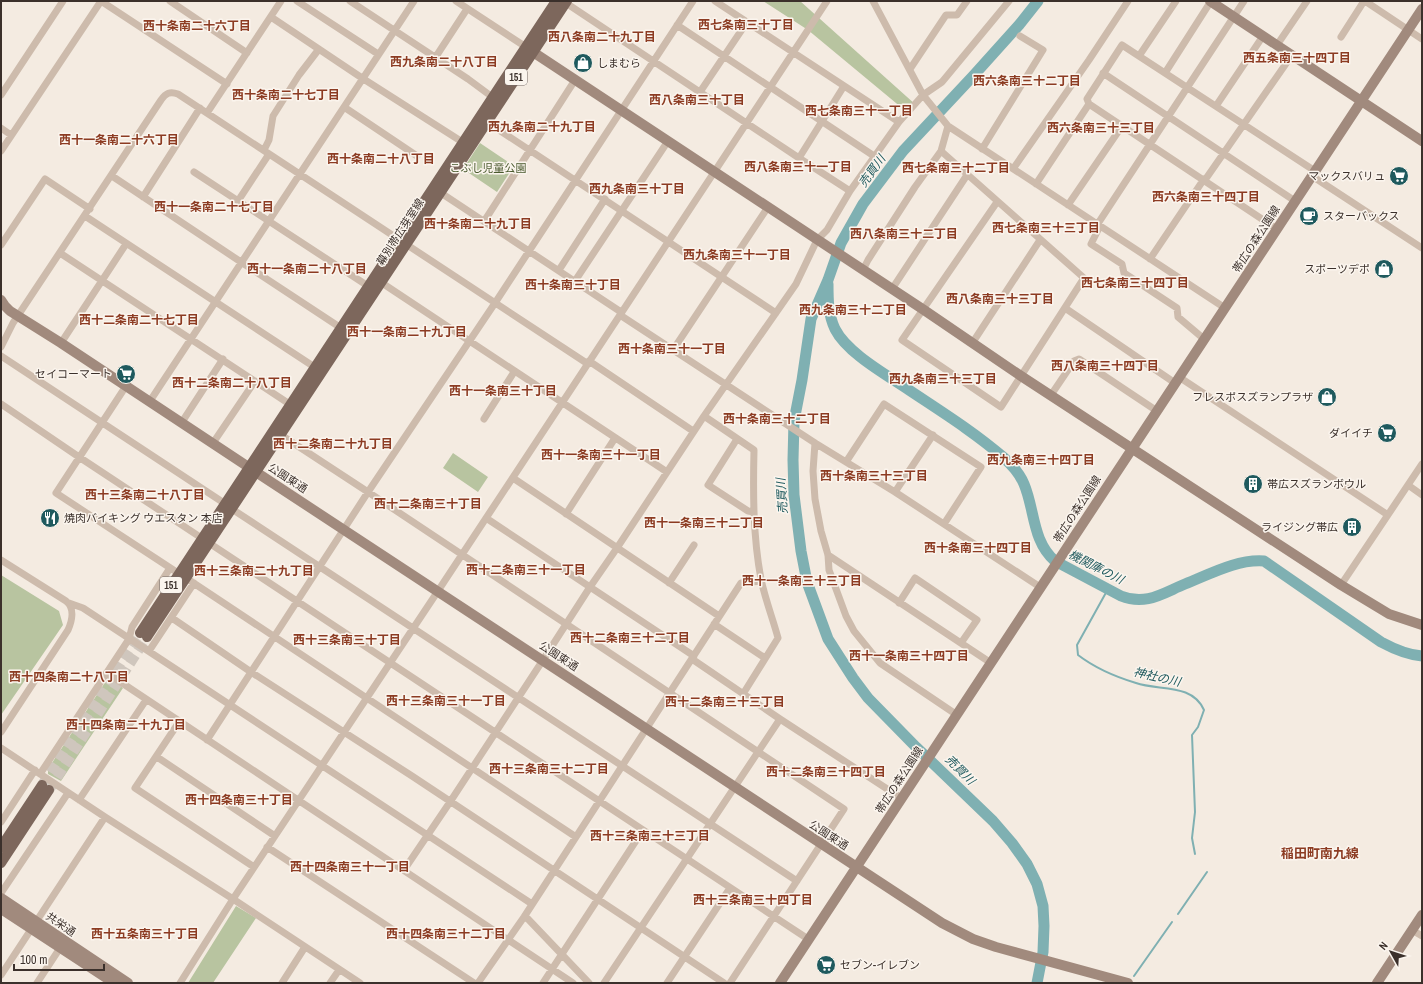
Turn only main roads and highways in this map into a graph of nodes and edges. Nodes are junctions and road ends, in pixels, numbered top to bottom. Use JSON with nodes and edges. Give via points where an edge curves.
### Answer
{"nodes":[{"id":1,"x":563,"y":1,"type":"edge"},
{"id":2,"x":375,"y":284,"type":"junction"},
{"id":3,"x":318,"y":370,"type":"junction"},
{"id":4,"x":144,"y":635,"type":"tunnel mouth"},
{"id":5,"x":1,"y":847,"type":"edge"},
{"id":6,"x":1,"y":863,"type":"edge"}],
"edges":[{"from":1,"to":2,"type":"main road","name":"幕別帯広芽室線","number":"151"},
{"from":2,"to":3,"type":"main road","name":"幕別帯広芽室線","number":"151"},
{"from":2,"to":3,"type":"main road","name":"幕別帯広芽室線","number":"151","via":[[341,328]]},
{"from":3,"to":4,"type":"main road","name":"幕別帯広芽室線","number":"151"},
{"from":5,"to":6,"type":"main road","via":[[45,787]]}]}
